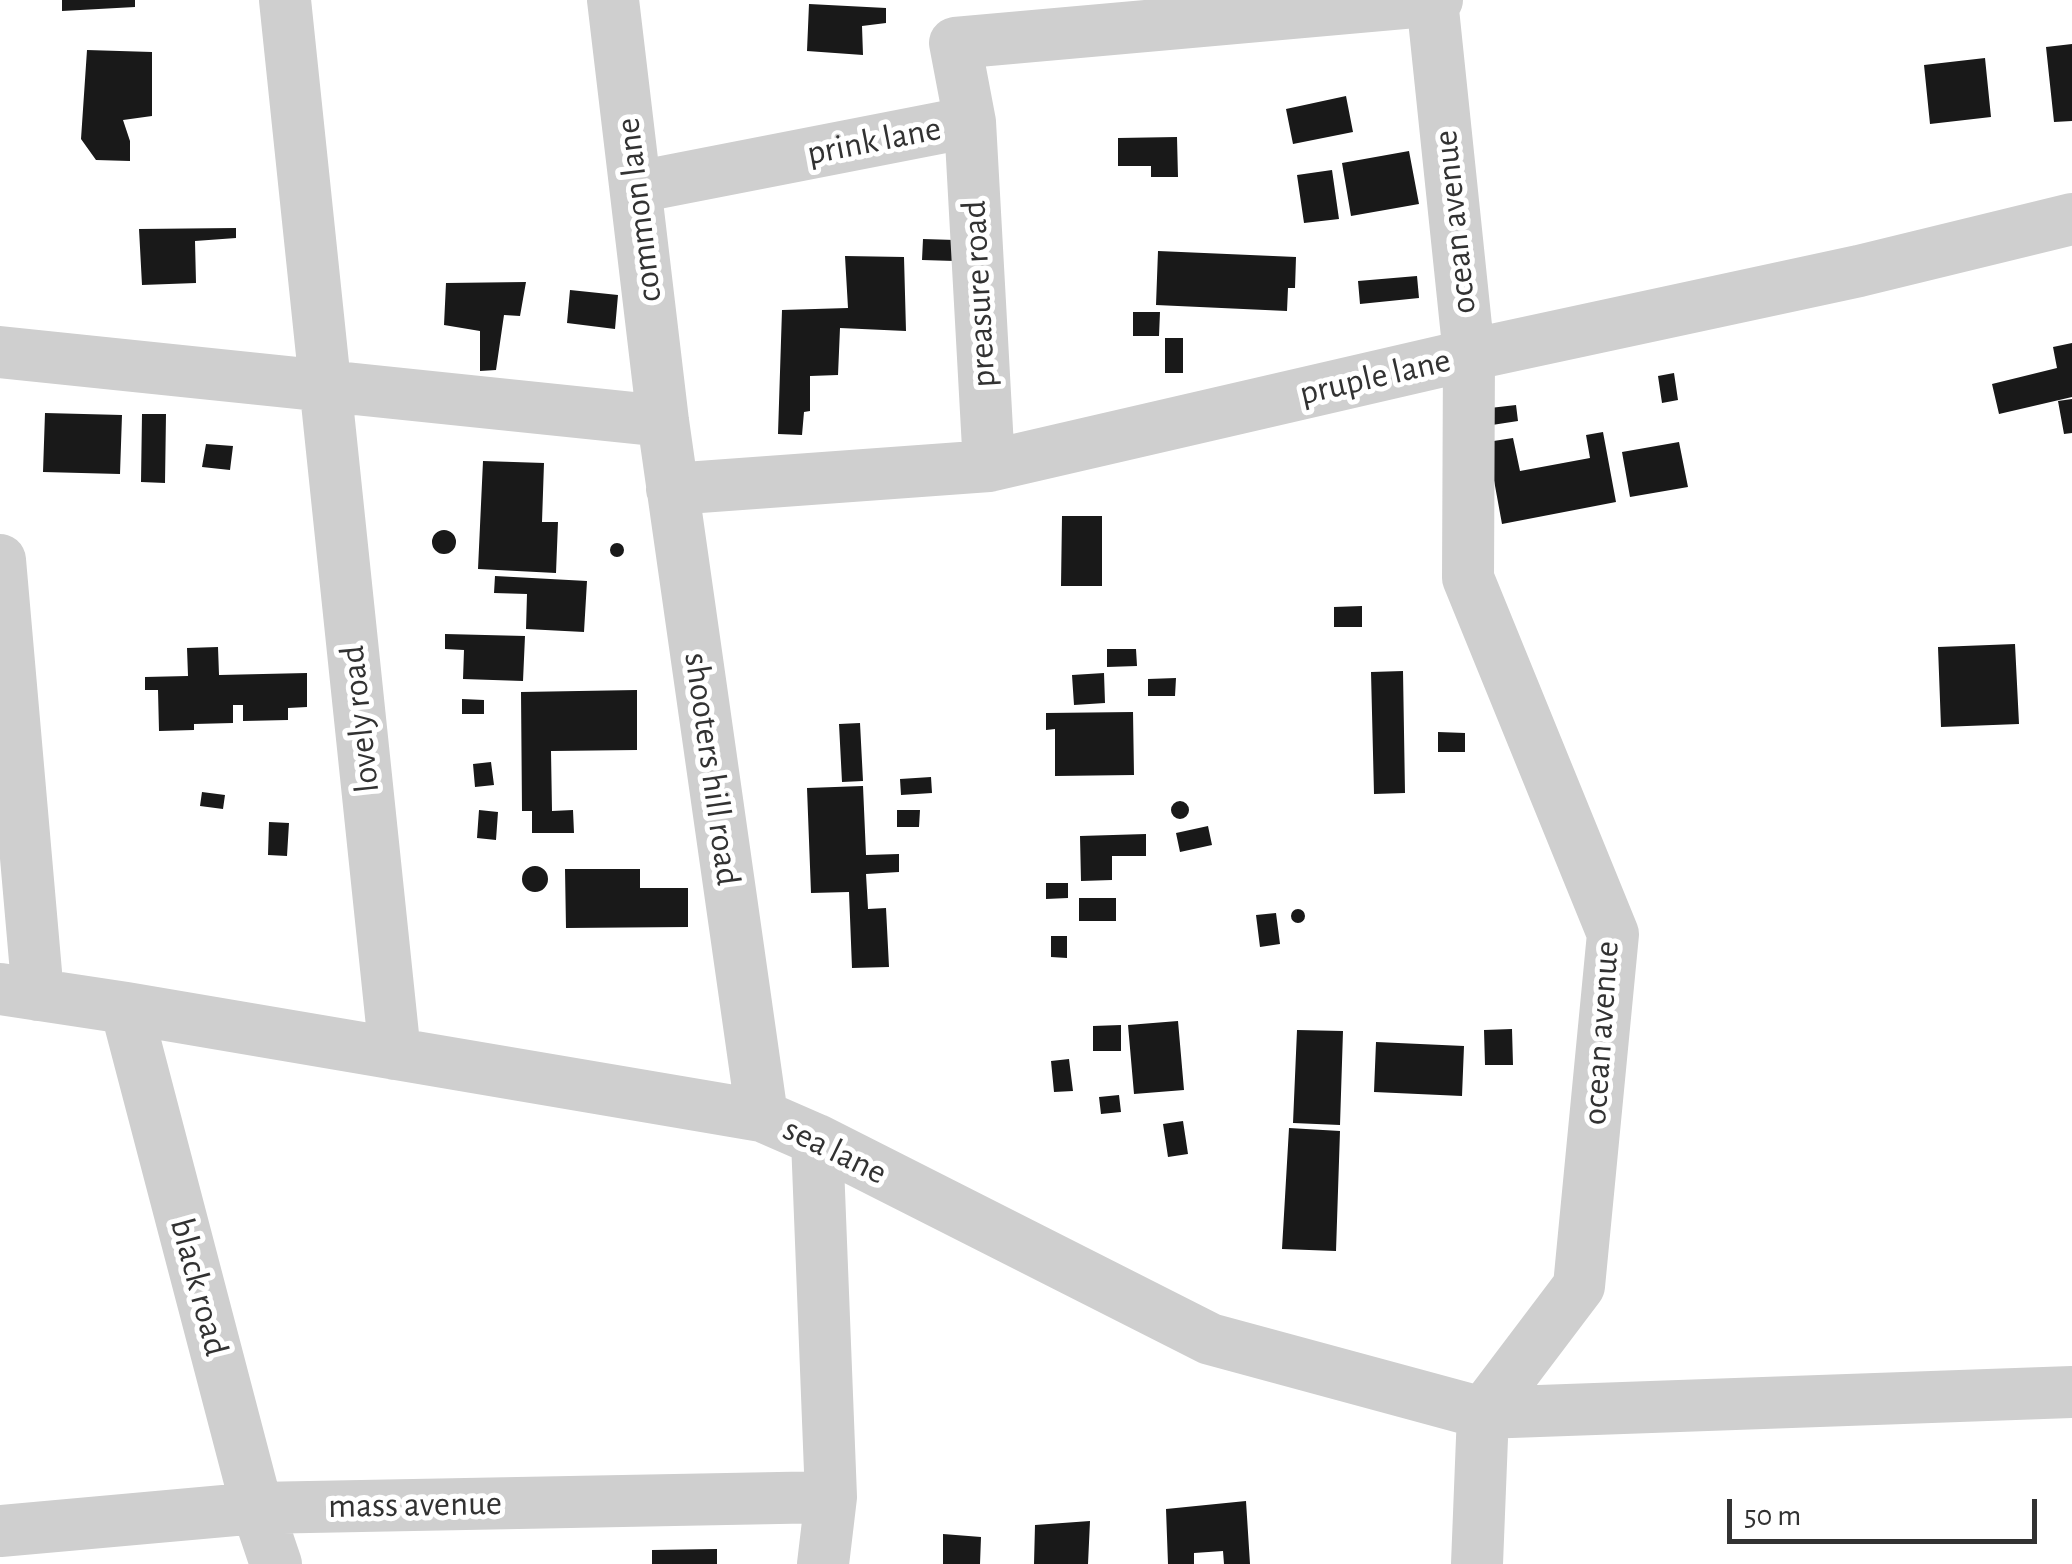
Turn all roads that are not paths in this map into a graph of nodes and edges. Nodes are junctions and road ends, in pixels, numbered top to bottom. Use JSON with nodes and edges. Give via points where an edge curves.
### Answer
{"nodes":[{"id":1,"x":285,"y":0,"type":"edge"},
{"id":2,"x":613,"y":0,"type":"edge"},
{"id":3,"x":1433,"y":0,"type":"edge"},
{"id":4,"x":956,"y":22,"type":"edge"},
{"id":5,"x":970,"y":122,"type":"junction"},
{"id":6,"x":637,"y":186,"type":"junction"},
{"id":7,"x":2072,"y":219,"type":"edge"},
{"id":8,"x":0,"y":352,"type":"edge"},
{"id":9,"x":1469,"y":356,"type":"junction"},
{"id":10,"x":325,"y":384,"type":"junction"},
{"id":11,"x":663,"y":421,"type":"junction"},
{"id":12,"x":989,"y":466,"type":"junction"},
{"id":13,"x":672,"y":489,"type":"junction"},
{"id":14,"x":0,"y":560,"type":"edge"},
{"id":15,"x":19,"y":992,"type":"edge"},
{"id":16,"x":126,"y":1008,"type":"junction"},
{"id":17,"x":396,"y":1054,"type":"junction"},
{"id":18,"x":762,"y":1116,"type":"junction"},
{"id":19,"x":817,"y":1140,"type":"junction"},
{"id":20,"x":2072,"y":1392,"type":"edge"},
{"id":21,"x":1483,"y":1413,"type":"junction"},
{"id":22,"x":831,"y":1497,"type":"junction"},
{"id":23,"x":256,"y":1508,"type":"junction"},
{"id":24,"x":0,"y":1531,"type":"edge"},
{"id":25,"x":276,"y":1564,"type":"edge"},
{"id":26,"x":824,"y":1564,"type":"edge"},
{"id":27,"x":1477,"y":1564,"type":"edge"}],
"edges":[{"from":1,"to":10,"type":"street","name":"lovely road"},
{"from":2,"to":6,"type":"street","name":"common lane"},
{"from":3,"to":4,"type":"street","name":"prink lane"},
{"from":3,"to":9,"type":"street","name":"ocean avenue"},
{"from":4,"to":5,"type":"street","name":"prink lane"},
{"from":5,"to":6,"type":"street","name":"prink lane"},
{"from":5,"to":12,"type":"street","name":"preasure road"},
{"from":6,"to":11,"type":"street","name":"common lane"},
{"from":7,"to":9,"type":"street","name":"pruple lane"},
{"from":8,"to":10,"type":"street"},
{"from":9,"to":12,"type":"street","name":"pruple lane"},
{"from":9,"to":21,"type":"street","name":"ocean avenue","via":[[1468,578],[1613,934],[1578,1286]]},
{"from":10,"to":11,"type":"street"},
{"from":10,"to":17,"type":"street","name":"lovely road"},
{"from":11,"to":13,"type":"street","name":"shooters hill road"},
{"from":12,"to":13,"type":"street","name":"pruple lane"},
{"from":13,"to":18,"type":"street","name":"shooters hill road"},
{"from":14,"to":15,"type":"street"},
{"from":15,"to":16,"type":"street","name":"sea lane"},
{"from":16,"to":17,"type":"street","name":"sea lane"},
{"from":16,"to":23,"type":"street","name":"black road"},
{"from":17,"to":18,"type":"street","name":"sea lane"},
{"from":18,"to":19,"type":"street","name":"sea lane"},
{"from":19,"to":21,"type":"street","name":"sea lane","via":[[1210,1339]]},
{"from":19,"to":22,"type":"street"},
{"from":20,"to":21,"type":"street"},
{"from":21,"to":27,"type":"street"},
{"from":22,"to":23,"type":"street","name":"mass avenue"},
{"from":22,"to":26,"type":"street"},
{"from":23,"to":24,"type":"street","name":"mass avenue"},
{"from":23,"to":25,"type":"street","name":"black road"}]}
